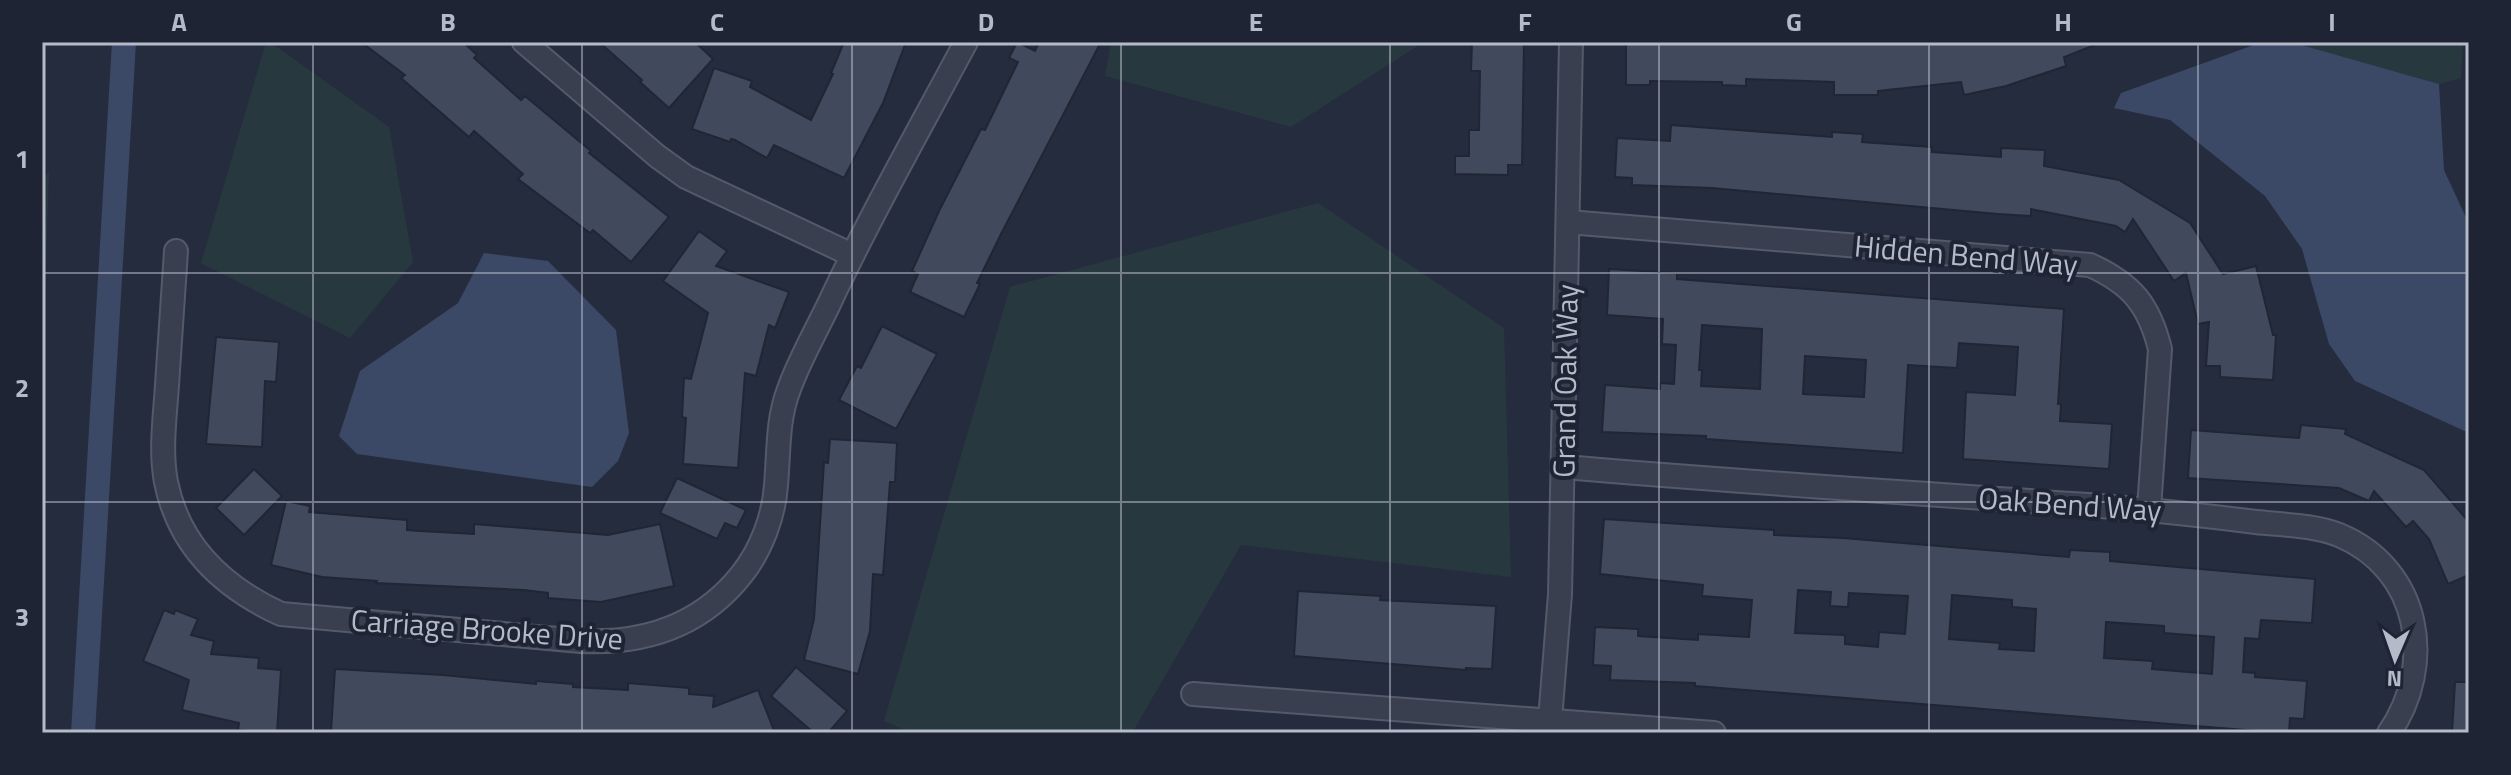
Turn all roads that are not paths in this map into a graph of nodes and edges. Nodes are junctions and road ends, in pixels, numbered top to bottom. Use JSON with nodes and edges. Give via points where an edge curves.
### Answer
{"nodes":[{"id":1,"x":524,"y":42,"type":"edge"},
{"id":2,"x":966,"y":42,"type":"edge"},
{"id":3,"x":1571,"y":42,"type":"edge"},
{"id":4,"x":1568,"y":222,"type":"junction"},
{"id":5,"x":176,"y":251,"type":"dead end"},
{"id":6,"x":852,"y":255,"type":"junction"},
{"id":7,"x":1564,"y":467,"type":"junction"},
{"id":8,"x":2149,"y":509,"type":"junction"},
{"id":9,"x":1193,"y":694,"type":"dead end"},
{"id":10,"x":1550,"y":720,"type":"junction"},
{"id":11,"x":1714,"y":733,"type":"edge"},
{"id":12,"x":2389,"y":733,"type":"edge"}],
"edges":[{"from":1,"to":6,"type":"street","via":[[686,177]]},
{"from":2,"to":6,"type":"street","name":"Carriage Brooke Drive"},
{"from":3,"to":4,"type":"street","name":"Grand Oak Way"},
{"from":4,"to":7,"type":"street","name":"Grand Oak Way"},
{"from":4,"to":8,"type":"street","name":"Hidden Bend Way","via":[[2090,265],[2112,275],[2146,308],[2160,349]]},
{"from":5,"to":6,"type":"street","name":"Carriage Brooke Drive","via":[[163,449],[166,482],[187,538],[227,583],[281,614],[611,642],[675,627],[702,612],[743,572],[771,516],[779,424],[788,389]]},
{"from":7,"to":8,"type":"street","name":"Oak Bend Way"},
{"from":7,"to":10,"type":"street","name":"Grand Oak Way"},
{"from":8,"to":12,"type":"street","name":"Oak Bend Way","via":[[2320,529],[2361,547],[2381,564],[2399,588],[2416,638],[2411,694]]},
{"from":9,"to":10,"type":"street"},
{"from":10,"to":11,"type":"street"}]}
